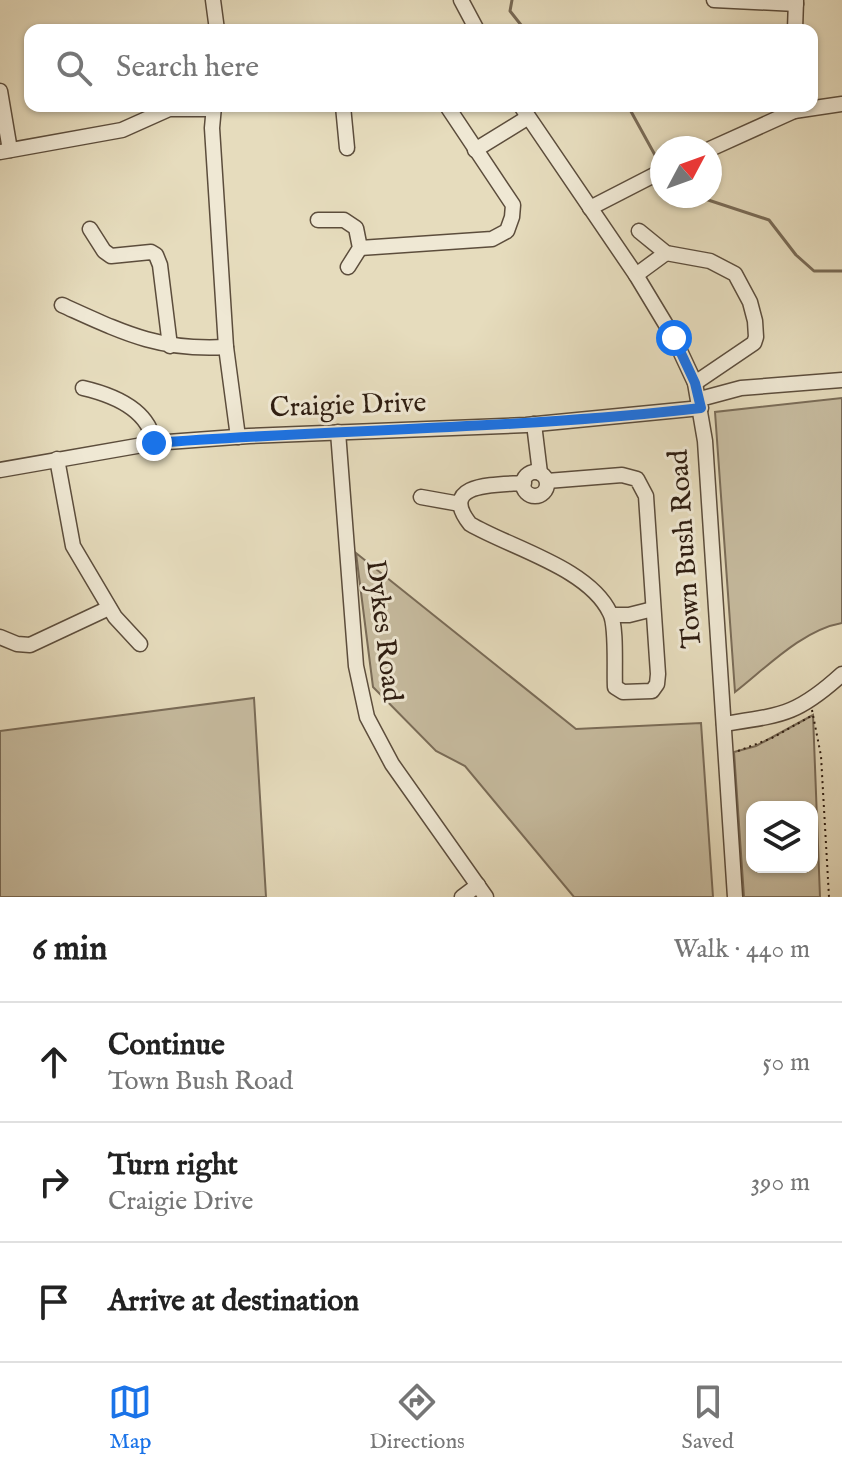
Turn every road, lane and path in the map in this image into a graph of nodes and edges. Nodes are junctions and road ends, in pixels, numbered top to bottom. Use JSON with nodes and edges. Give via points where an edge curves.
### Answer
{"nodes":[{"id":1,"x":213,"y":0,"type":"edge"},
{"id":2,"x":461,"y":0,"type":"edge"},
{"id":3,"x":714,"y":0,"type":"edge"},
{"id":4,"x":796,"y":2,"type":"edge"},
{"id":5,"x":216,"y":24,"type":"edge"},
{"id":6,"x":474,"y":24,"type":"edge"},
{"id":7,"x":795,"y":24,"type":"edge"},
{"id":8,"x":0,"y":91,"type":"edge"},
{"id":9,"x":842,"y":104,"type":"edge"},
{"id":10,"x":818,"y":106,"type":"edge"},
{"id":11,"x":162,"y":112,"type":"edge"},
{"id":12,"x":213,"y":112,"type":"edge"},
{"id":13,"x":344,"y":112,"type":"edge"},
{"id":14,"x":451,"y":112,"type":"edge"},
{"id":15,"x":524,"y":112,"type":"edge"},
{"id":16,"x":786,"y":112,"type":"edge"},
{"id":17,"x":722,"y":143,"type":"edge"},
{"id":18,"x":347,"y":148,"type":"dead end"},
{"id":19,"x":475,"y":150,"type":"junction"},
{"id":20,"x":5,"y":151,"type":"edge"},
{"id":21,"x":650,"y":177,"type":"edge"},
{"id":22,"x":590,"y":208,"type":"junction"},
{"id":23,"x":318,"y":220,"type":"dead end"},
{"id":24,"x":90,"y":229,"type":"dead end"},
{"id":25,"x":639,"y":231,"type":"dead end"},
{"id":26,"x":360,"y":248,"type":"junction"},
{"id":27,"x":666,"y":253,"type":"junction"},
{"id":28,"x":348,"y":267,"type":"dead end"},
{"id":29,"x":636,"y":275,"type":"junction"},
{"id":30,"x":62,"y":305,"type":"dead end"},
{"id":31,"x":170,"y":346,"type":"junction"},
{"id":32,"x":226,"y":347,"type":"junction"},
{"id":33,"x":842,"y":380,"type":"edge"},
{"id":34,"x":695,"y":383,"type":"junction"},
{"id":35,"x":83,"y":388,"type":"dead end"},
{"id":36,"x":700,"y":404,"type":"junction"},
{"id":37,"x":530,"y":424,"type":"junction"},
{"id":38,"x":241,"y":432,"type":"junction"},
{"id":39,"x":338,"y":432,"type":"junction"},
{"id":40,"x":154,"y":443,"type":"junction"},
{"id":41,"x":57,"y":459,"type":"junction"},
{"id":42,"x":0,"y":470,"type":"edge"},
{"id":43,"x":535,"y":478,"type":"junction"},
{"id":44,"x":421,"y":497,"type":"dead end"},
{"id":45,"x":460,"y":504,"type":"junction"},
{"id":46,"x":109,"y":608,"type":"junction"},
{"id":47,"x":653,"y":609,"type":"junction"},
{"id":48,"x":612,"y":615,"type":"junction"},
{"id":49,"x":0,"y":637,"type":"edge"},
{"id":50,"x":140,"y":644,"type":"dead end"},
{"id":51,"x":842,"y":674,"type":"edge"},
{"id":52,"x":812,"y":708,"type":"junction"},
{"id":53,"x":724,"y":724,"type":"junction"},
{"id":54,"x":734,"y":752,"type":"dead end"},
{"id":55,"x":482,"y":891,"type":"edge"},
{"id":56,"x":462,"y":897,"type":"edge"},
{"id":57,"x":735,"y":897,"type":"edge"},
{"id":58,"x":829,"y":897,"type":"edge"}],
"edges":[{"from":1,"to":5,"type":"street"},
{"from":2,"to":6,"type":"street"},
{"from":3,"to":4,"type":"street"},
{"from":4,"to":7,"type":"street"},
{"from":8,"to":20,"type":"street"},
{"from":9,"to":10,"type":"street"},
{"from":11,"to":20,"type":"street","via":[[122,130]]},
{"from":12,"to":32,"type":"street"},
{"from":13,"to":18,"type":"street"},
{"from":14,"to":19,"type":"street"},
{"from":15,"to":19,"type":"street"},
{"from":15,"to":22,"type":"street","name":"Town Bush Road"},
{"from":16,"to":17,"type":"street"},
{"from":19,"to":26,"type":"street","via":[[513,205],[507,231],[492,239]]},
{"from":21,"to":22,"type":"street"},
{"from":22,"to":29,"type":"street","name":"Town Bush Road"},
{"from":23,"to":26,"type":"street","via":[[350,222]]},
{"from":24,"to":31,"type":"street","via":[[111,256],[156,255]]},
{"from":25,"to":27,"type":"street"},
{"from":26,"to":28,"type":"street"},
{"from":27,"to":29,"type":"street"},
{"from":27,"to":34,"type":"street","via":[[710,261],[735,274],[755,321],[754,343]]},
{"from":29,"to":34,"type":"street","name":"Town Bush Road"},
{"from":30,"to":31,"type":"street","via":[[134,338]]},
{"from":31,"to":32,"type":"street"},
{"from":32,"to":38,"type":"street"},
{"from":33,"to":36,"type":"street","name":"Craigie Drive","via":[[741,388]]},
{"from":34,"to":36,"type":"street","name":"Town Bush Road"},
{"from":35,"to":40,"type":"street","via":[[120,401],[149,425]]},
{"from":36,"to":37,"type":"street","name":"Craigie Drive"},
{"from":36,"to":53,"type":"street","name":"Town Bush Road"},
{"from":37,"to":39,"type":"street","name":"Craigie Drive"},
{"from":37,"to":43,"type":"street"},
{"from":38,"to":39,"type":"street","name":"Craigie Drive"},
{"from":38,"to":40,"type":"street","name":"Craigie Drive"},
{"from":39,"to":55,"type":"street","name":"Dykes Road","via":[[356,666],[367,717],[392,764]]},
{"from":40,"to":41,"type":"street","name":"Craigie Drive"},
{"from":41,"to":42,"type":"street","name":"Craigie Drive"},
{"from":41,"to":46,"type":"street","via":[[73,546]]},
{"from":43,"to":45,"type":"street","via":[[471,489]]},
{"from":43,"to":47,"type":"street","via":[[637,479],[646,496]]},
{"from":44,"to":45,"type":"street"},
{"from":45,"to":48,"type":"street","via":[[470,524],[577,577]]},
{"from":46,"to":49,"type":"street","via":[[30,645]]},
{"from":46,"to":50,"type":"street"},
{"from":47,"to":48,"type":"street"},
{"from":47,"to":48,"type":"street","via":[[657,684],[646,692],[615,687]]},
{"from":51,"to":52,"type":"street"},
{"from":52,"to":53,"type":"street"},
{"from":52,"to":54,"type":"path","via":[[772,738]]},
{"from":52,"to":58,"type":"path","via":[[826,806]]},
{"from":53,"to":57,"type":"street","name":"Town Bush Road"},
{"from":55,"to":56,"type":"street"}]}
